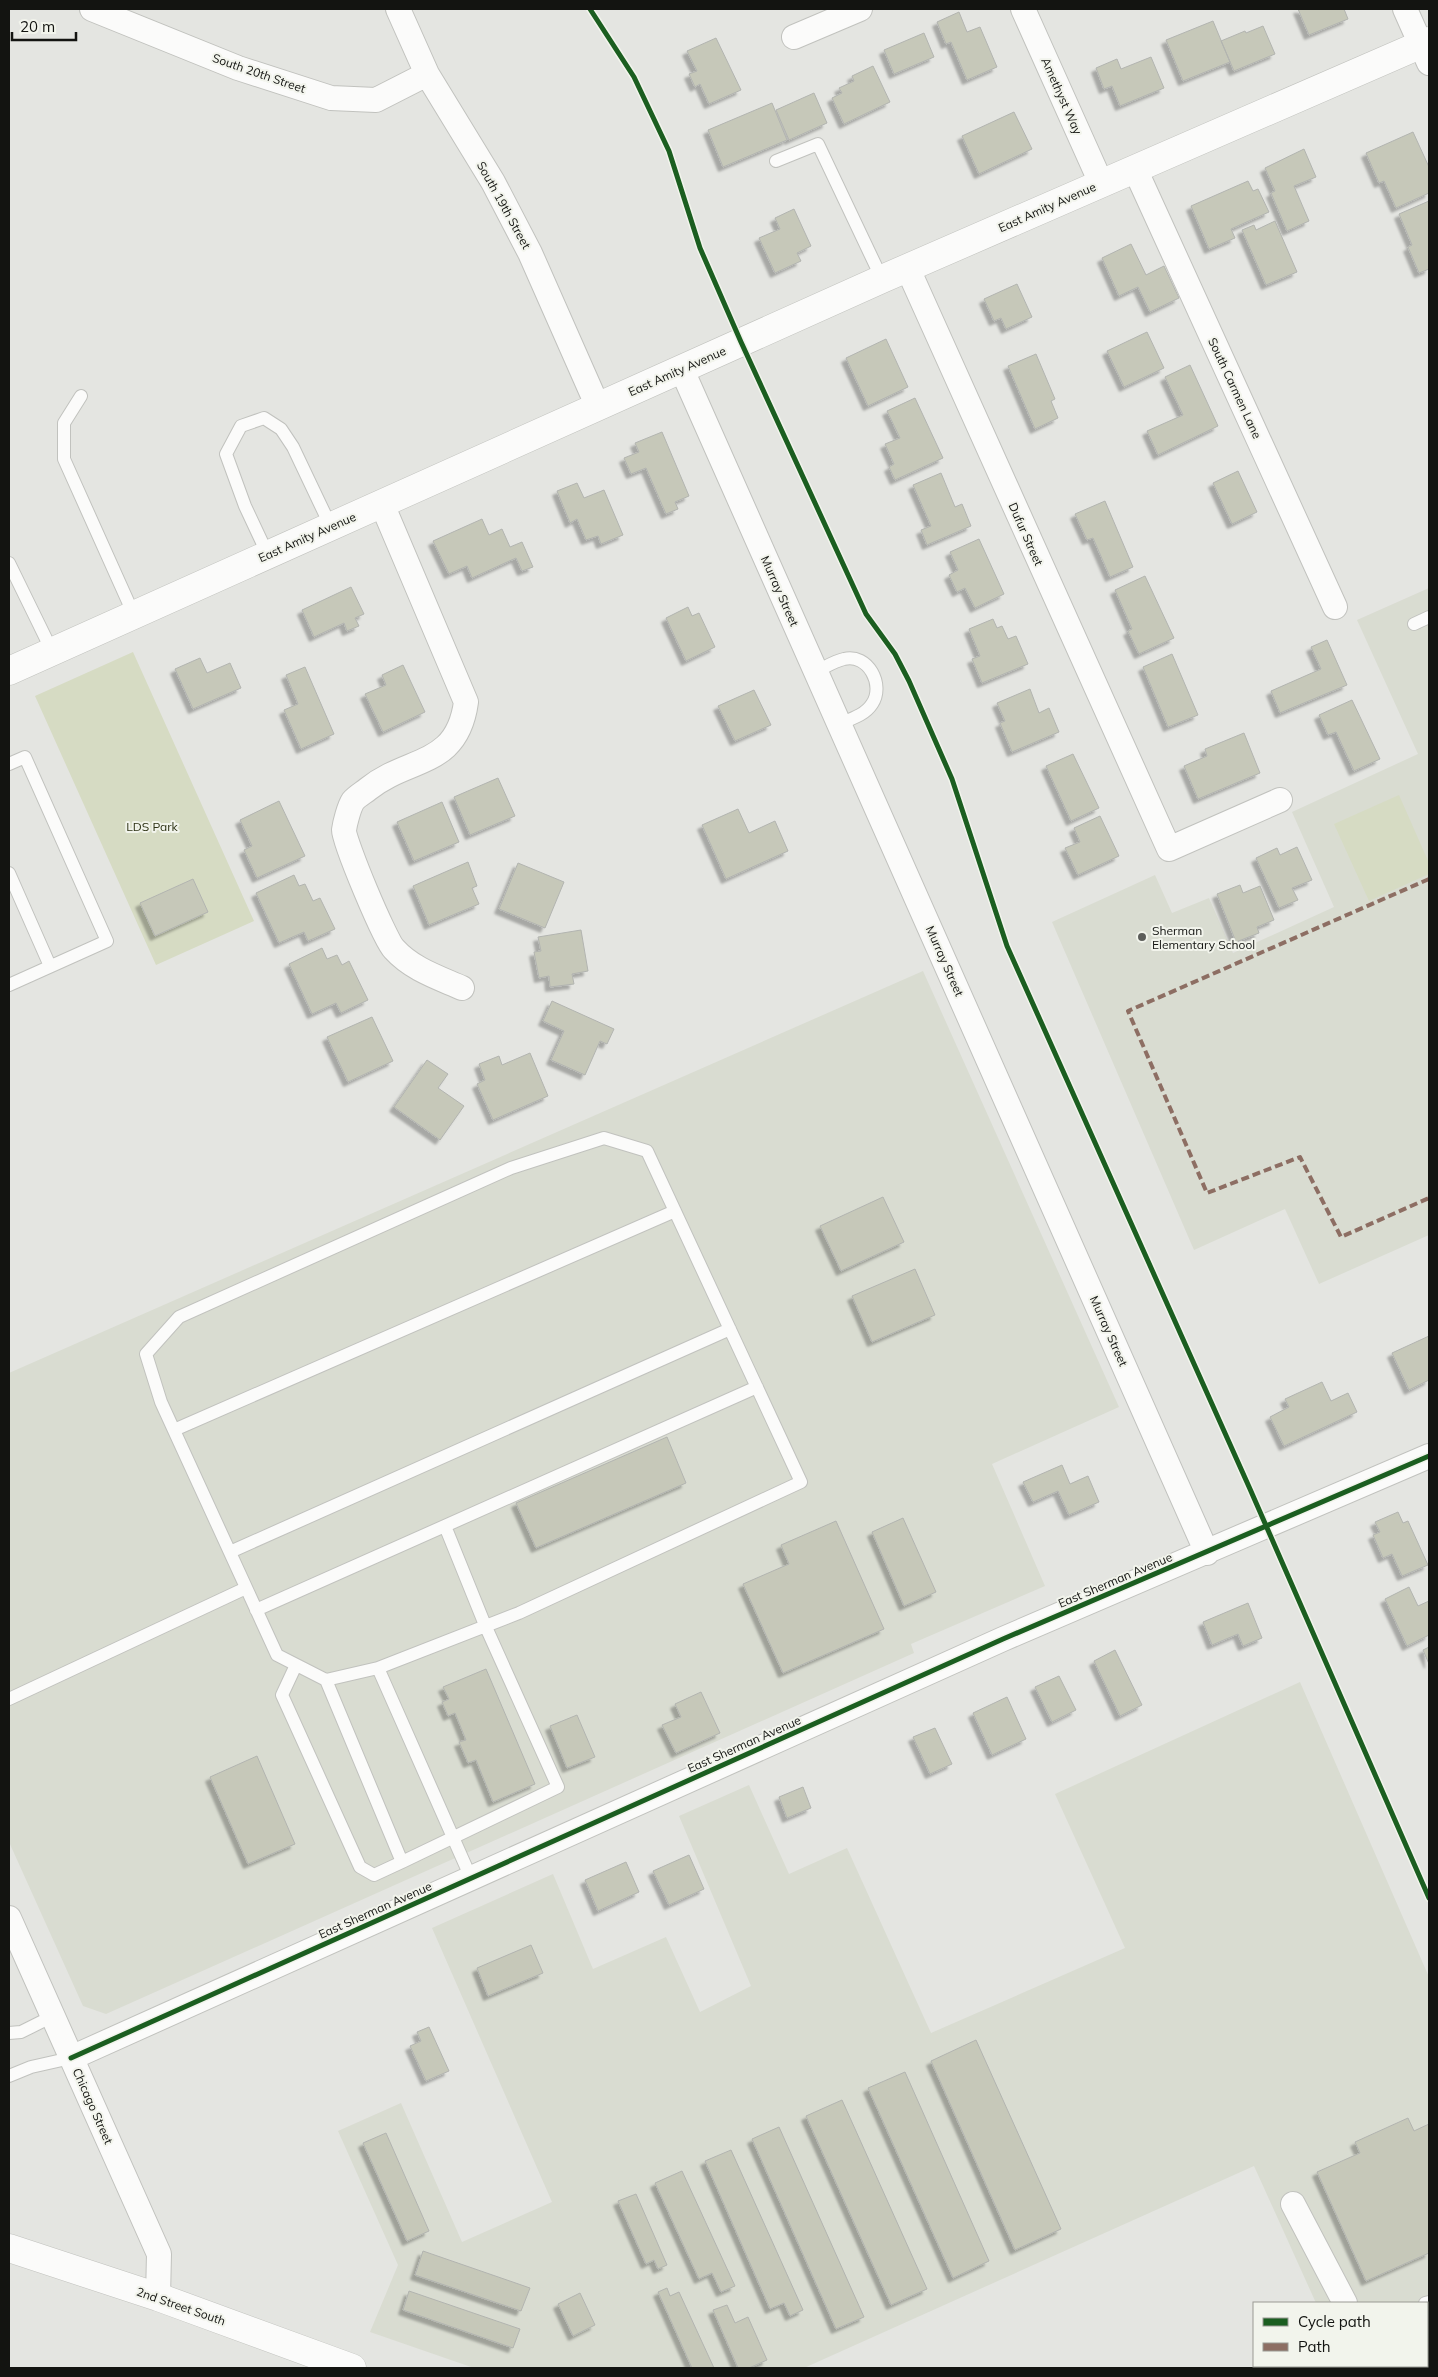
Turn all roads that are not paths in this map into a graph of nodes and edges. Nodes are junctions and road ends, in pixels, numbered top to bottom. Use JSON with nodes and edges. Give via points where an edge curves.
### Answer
{"nodes":[{"id":1,"x":92,"y":9,"type":"edge"},
{"id":2,"x":398,"y":9,"type":"edge"},
{"id":3,"x":860,"y":9,"type":"edge"},
{"id":4,"x":1023,"y":9,"type":"edge"},
{"id":5,"x":1405,"y":9,"type":"edge"},
{"id":6,"x":794,"y":37,"type":"dead end"},
{"id":7,"x":1427,"y":49,"type":"edge"},
{"id":8,"x":427,"y":74,"type":"junction"},
{"id":9,"x":776,"y":162,"type":"dead end"},
{"id":10,"x":1135,"y":168,"type":"junction"},
{"id":11,"x":1100,"y":183,"type":"junction"},
{"id":12,"x":908,"y":269,"type":"junction"},
{"id":13,"x":882,"y":279,"type":"junction"},
{"id":14,"x":682,"y":370,"type":"junction"},
{"id":15,"x":81,"y":396,"type":"dead end"},
{"id":16,"x":598,"y":407,"type":"junction"},
{"id":17,"x":382,"y":504,"type":"junction"},
{"id":18,"x":331,"y":527,"type":"junction"},
{"id":19,"x":268,"y":555,"type":"junction"},
{"id":20,"x":9,"y":563,"type":"edge"},
{"id":21,"x":1336,"y":607,"type":"dead end"},
{"id":22,"x":134,"y":615,"type":"junction"},
{"id":23,"x":1429,"y":617,"type":"edge"},
{"id":24,"x":1414,"y":624,"type":"dead end"},
{"id":25,"x":52,"y":651,"type":"junction"},
{"id":26,"x":9,"y":671,"type":"edge"},
{"id":27,"x":815,"y":672,"type":"junction"},
{"id":28,"x":839,"y":724,"type":"junction"},
{"id":29,"x":9,"y":764,"type":"edge"},
{"id":30,"x":1280,"y":800,"type":"dead end"},
{"id":31,"x":9,"y":873,"type":"edge"},
{"id":32,"x":50,"y":966,"type":"junction"},
{"id":33,"x":9,"y":985,"type":"edge"},
{"id":34,"x":462,"y":988,"type":"dead end"},
{"id":35,"x":675,"y":1211,"type":"junction"},
{"id":36,"x":730,"y":1329,"type":"junction"},
{"id":37,"x":757,"y":1387,"type":"junction"},
{"id":38,"x":174,"y":1430,"type":"junction"},
{"id":39,"x":1429,"y":1457,"type":"edge"},
{"id":40,"x":445,"y":1526,"type":"junction"},
{"id":41,"x":230,"y":1552,"type":"junction"},
{"id":42,"x":1207,"y":1553,"type":"junction"},
{"id":43,"x":246,"y":1588,"type":"junction"},
{"id":44,"x":256,"y":1610,"type":"junction"},
{"id":45,"x":485,"y":1626,"type":"junction"},
{"id":46,"x":296,"y":1665,"type":"junction"},
{"id":47,"x":378,"y":1668,"type":"junction"},
{"id":48,"x":326,"y":1680,"type":"junction"},
{"id":49,"x":9,"y":1699,"type":"edge"},
{"id":50,"x":453,"y":1839,"type":"junction"},
{"id":51,"x":402,"y":1862,"type":"junction"},
{"id":52,"x":471,"y":1878,"type":"junction"},
{"id":53,"x":9,"y":1918,"type":"edge"},
{"id":54,"x":53,"y":2016,"type":"junction"},
{"id":55,"x":9,"y":2033,"type":"edge"},
{"id":56,"x":71,"y":2058,"type":"junction"},
{"id":57,"x":9,"y":2076,"type":"edge"},
{"id":58,"x":1293,"y":2204,"type":"dead end"},
{"id":59,"x":9,"y":2248,"type":"edge"},
{"id":60,"x":158,"y":2297,"type":"junction"},
{"id":61,"x":1344,"y":2302,"type":"edge"},
{"id":62,"x":352,"y":2368,"type":"edge"}],
"edges":[{"from":1,"to":8,"type":"street","name":"South 20th Street","via":[[238,68],[331,98],[376,100]]},
{"from":2,"to":8,"type":"street","name":"South 19th Street"},
{"from":3,"to":6,"type":"street"},
{"from":4,"to":11,"type":"street","name":"Amethyst Way"},
{"from":5,"to":7,"type":"street"},
{"from":7,"to":10,"type":"main road","name":"East Amity Avenue"},
{"from":8,"to":16,"type":"street","name":"South 19th Street","via":[[493,182],[530,253]]},
{"from":9,"to":13,"type":"lane","via":[[818,144]]},
{"from":10,"to":11,"type":"main road","name":"East Amity Avenue"},
{"from":10,"to":21,"type":"street","name":"South Carmen Lane"},
{"from":11,"to":12,"type":"main road","name":"East Amity Avenue"},
{"from":12,"to":13,"type":"main road","name":"East Amity Avenue"},
{"from":12,"to":30,"type":"street","name":"Dufur Street","via":[[1169,849]]},
{"from":13,"to":14,"type":"main road","name":"East Amity Avenue"},
{"from":14,"to":16,"type":"main road","name":"East Amity Avenue"},
{"from":14,"to":27,"type":"street","name":"Murray Street"},
{"from":15,"to":22,"type":"lane","via":[[64,423],[64,459]]},
{"from":16,"to":17,"type":"main road","name":"East Amity Avenue"},
{"from":17,"to":18,"type":"main road","name":"East Amity Avenue"},
{"from":17,"to":34,"type":"street","via":[[466,702],[452,742],[435,755],[376,782],[353,801],[344,831],[353,862],[392,948],[412,966]]},
{"from":18,"to":19,"type":"main road","name":"East Amity Avenue"},
{"from":18,"to":19,"type":"lane","via":[[293,446],[281,429],[264,418],[241,426],[226,454]]},
{"from":19,"to":22,"type":"main road","name":"East Amity Avenue"},
{"from":20,"to":25,"type":"lane"},
{"from":22,"to":25,"type":"main road","name":"East Amity Avenue"},
{"from":23,"to":24,"type":"lane"},
{"from":25,"to":26,"type":"main road","name":"East Amity Avenue"},
{"from":27,"to":28,"type":"street","name":"Murray Street"},
{"from":27,"to":28,"type":"lane","via":[[844,658],[862,662],[875,676],[873,703],[859,715]]},
{"from":28,"to":42,"type":"street","name":"Murray Street"},
{"from":29,"to":32,"type":"lane","via":[[25,756],[106,941]]},
{"from":31,"to":32,"type":"lane"},
{"from":32,"to":33,"type":"lane"},
{"from":35,"to":36,"type":"lane"},
{"from":35,"to":38,"type":"lane"},
{"from":35,"to":38,"type":"lane","via":[[647,1151],[604,1138],[511,1168],[179,1317],[146,1354],[161,1402]]},
{"from":36,"to":37,"type":"lane"},
{"from":36,"to":41,"type":"lane"},
{"from":37,"to":40,"type":"lane"},
{"from":37,"to":45,"type":"lane","via":[[801,1482]]},
{"from":38,"to":41,"type":"lane"},
{"from":39,"to":42,"type":"street","name":"East Sherman Avenue"},
{"from":40,"to":44,"type":"lane"},
{"from":40,"to":45,"type":"lane"},
{"from":41,"to":43,"type":"lane"},
{"from":42,"to":52,"type":"street","name":"East Sherman Avenue","via":[[994,1643]]},
{"from":43,"to":44,"type":"lane"},
{"from":43,"to":49,"type":"lane"},
{"from":44,"to":46,"type":"lane","via":[[277,1655]]},
{"from":45,"to":47,"type":"lane"},
{"from":45,"to":50,"type":"lane","via":[[558,1787]]},
{"from":46,"to":48,"type":"lane"},
{"from":46,"to":51,"type":"lane","via":[[282,1695],[360,1867],[374,1876]]},
{"from":47,"to":48,"type":"lane"},
{"from":47,"to":50,"type":"lane"},
{"from":48,"to":51,"type":"lane"},
{"from":50,"to":51,"type":"lane"},
{"from":50,"to":52,"type":"lane"},
{"from":52,"to":56,"type":"street","name":"East Sherman Avenue"},
{"from":53,"to":54,"type":"street","name":"Chicago Street"},
{"from":54,"to":55,"type":"lane","via":[[21,2032]]},
{"from":54,"to":56,"type":"street","name":"Chicago Street"},
{"from":56,"to":57,"type":"lane","via":[[31,2067]]},
{"from":56,"to":60,"type":"street","name":"Chicago Street","via":[[159,2254]]},
{"from":58,"to":61,"type":"street"},
{"from":59,"to":60,"type":"main road","name":"2nd Street South"},
{"from":60,"to":62,"type":"main road","name":"2nd Street South"}]}
